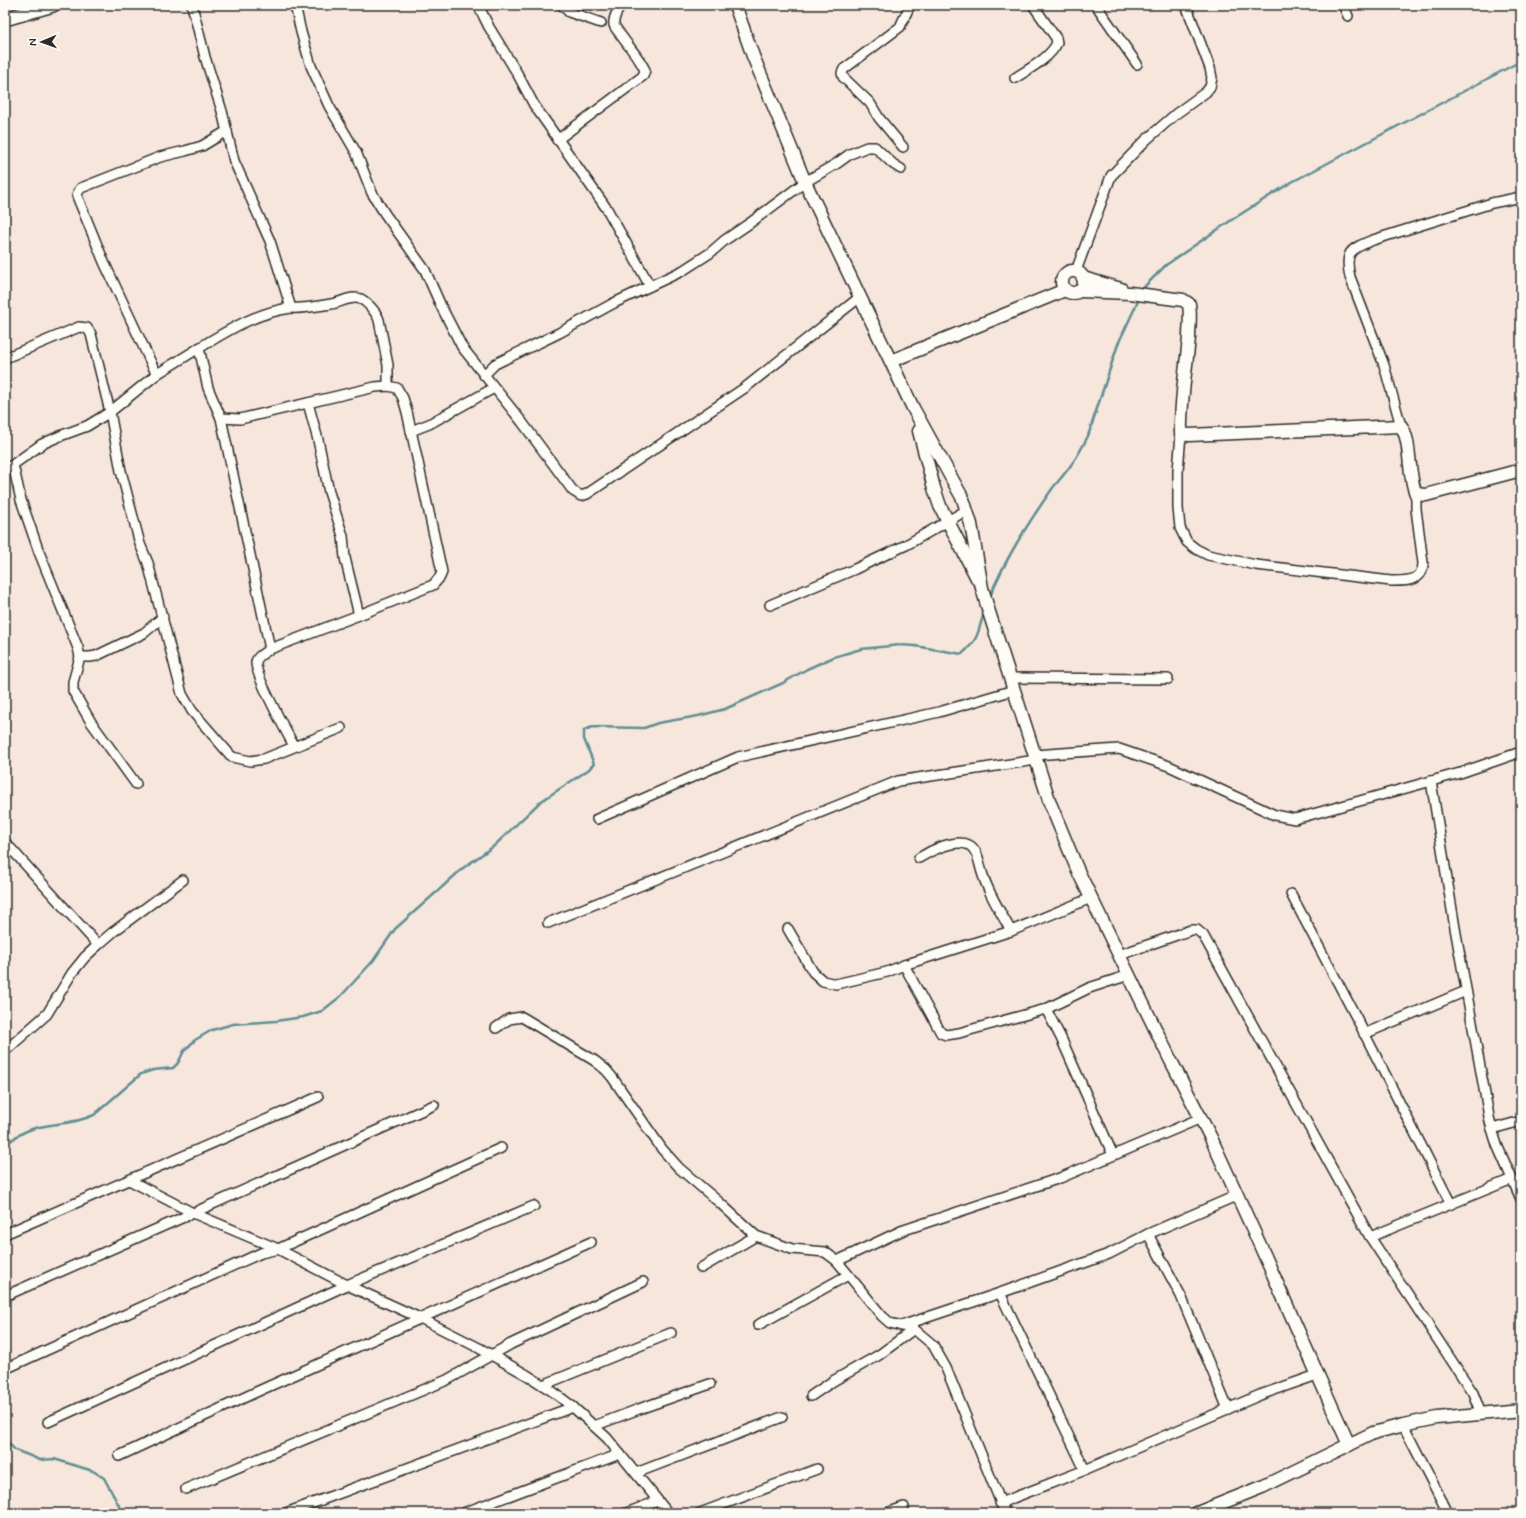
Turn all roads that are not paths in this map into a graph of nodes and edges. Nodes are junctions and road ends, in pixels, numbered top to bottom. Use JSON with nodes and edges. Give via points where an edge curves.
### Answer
{"nodes":[{"id":1,"x":21,"y":5,"type":"edge"},
{"id":2,"x":53,"y":5,"type":"edge"},
{"id":3,"x":192,"y":5,"type":"edge"},
{"id":4,"x":296,"y":5,"type":"edge"},
{"id":5,"x":478,"y":5,"type":"edge"},
{"id":6,"x":562,"y":5,"type":"edge"},
{"id":7,"x":622,"y":5,"type":"edge"},
{"id":8,"x":735,"y":5,"type":"edge"},
{"id":9,"x":910,"y":5,"type":"edge"},
{"id":10,"x":1032,"y":5,"type":"edge"},
{"id":11,"x":1096,"y":5,"type":"edge"},
{"id":12,"x":1186,"y":5,"type":"edge"},
{"id":13,"x":1343,"y":5,"type":"edge"},
{"id":14,"x":5,"y":11,"type":"edge"},
{"id":15,"x":1348,"y":16,"type":"dead end"},
{"id":16,"x":5,"y":19,"type":"edge"},
{"id":17,"x":601,"y":23,"type":"dead end"},
{"id":18,"x":1137,"y":64,"type":"dead end"},
{"id":19,"x":1015,"y":78,"type":"dead end"},
{"id":20,"x":227,"y":131,"type":"junction"},
{"id":21,"x":557,"y":140,"type":"junction"},
{"id":22,"x":903,"y":147,"type":"dead end"},
{"id":23,"x":901,"y":169,"type":"dead end"},
{"id":24,"x":804,"y":182,"type":"junction"},
{"id":25,"x":1521,"y":197,"type":"edge"},
{"id":26,"x":1079,"y":275,"type":"junction"},
{"id":27,"x":650,"y":286,"type":"junction"},
{"id":28,"x":1065,"y":290,"type":"junction"},
{"id":29,"x":1080,"y":291,"type":"junction"},
{"id":30,"x":1130,"y":292,"type":"junction"},
{"id":31,"x":860,"y":298,"type":"junction"},
{"id":32,"x":291,"y":308,"type":"junction"},
{"id":33,"x":199,"y":348,"type":"junction"},
{"id":34,"x":5,"y":358,"type":"edge"},
{"id":35,"x":891,"y":361,"type":"junction"},
{"id":36,"x":157,"y":374,"type":"junction"},
{"id":37,"x":484,"y":375,"type":"junction"},
{"id":38,"x":388,"y":386,"type":"junction"},
{"id":39,"x":494,"y":388,"type":"junction"},
{"id":40,"x":308,"y":403,"type":"junction"},
{"id":41,"x":913,"y":408,"type":"junction"},
{"id":42,"x":110,"y":412,"type":"junction"},
{"id":43,"x":221,"y":418,"type":"junction"},
{"id":44,"x":1401,"y":426,"type":"junction"},
{"id":45,"x":411,"y":431,"type":"junction"},
{"id":46,"x":1180,"y":434,"type":"junction"},
{"id":47,"x":8,"y":466,"type":"edge"},
{"id":48,"x":1521,"y":470,"type":"edge"},
{"id":49,"x":1416,"y":494,"type":"junction"},
{"id":50,"x":967,"y":510,"type":"junction"},
{"id":51,"x":947,"y":522,"type":"junction"},
{"id":52,"x":982,"y":588,"type":"junction"},
{"id":53,"x":770,"y":605,"type":"dead end"},
{"id":54,"x":359,"y":615,"type":"junction"},
{"id":55,"x":163,"y":617,"type":"junction"},
{"id":56,"x":270,"y":649,"type":"junction"},
{"id":57,"x":80,"y":657,"type":"junction"},
{"id":58,"x":1010,"y":678,"type":"junction"},
{"id":59,"x":1168,"y":679,"type":"dead end"},
{"id":60,"x":1014,"y":690,"type":"junction"},
{"id":61,"x":341,"y":728,"type":"dead end"},
{"id":62,"x":294,"y":746,"type":"junction"},
{"id":63,"x":1521,"y":752,"type":"edge"},
{"id":64,"x":1035,"y":758,"type":"junction"},
{"id":65,"x":1431,"y":781,"type":"junction"},
{"id":66,"x":136,"y":784,"type":"dead end"},
{"id":67,"x":597,"y":819,"type":"dead end"},
{"id":68,"x":5,"y":842,"type":"edge"},
{"id":69,"x":919,"y":858,"type":"dead end"},
{"id":70,"x":183,"y":880,"type":"dead end"},
{"id":71,"x":1291,"y":894,"type":"dead end"},
{"id":72,"x":1091,"y":898,"type":"junction"},
{"id":73,"x":548,"y":923,"type":"dead end"},
{"id":74,"x":788,"y":929,"type":"dead end"},
{"id":75,"x":1011,"y":931,"type":"junction"},
{"id":76,"x":98,"y":945,"type":"junction"},
{"id":77,"x":1119,"y":955,"type":"junction"},
{"id":78,"x":904,"y":965,"type":"junction"},
{"id":79,"x":1129,"y":974,"type":"junction"},
{"id":80,"x":1466,"y":991,"type":"junction"},
{"id":81,"x":1046,"y":1009,"type":"junction"},
{"id":82,"x":496,"y":1028,"type":"dead end"},
{"id":83,"x":1364,"y":1034,"type":"junction"},
{"id":84,"x":5,"y":1051,"type":"edge"},
{"id":85,"x":318,"y":1097,"type":"dead end"},
{"id":86,"x":434,"y":1105,"type":"dead end"},
{"id":87,"x":1201,"y":1118,"type":"junction"},
{"id":88,"x":1521,"y":1121,"type":"edge"},
{"id":89,"x":1492,"y":1129,"type":"junction"},
{"id":90,"x":501,"y":1148,"type":"dead end"},
{"id":91,"x":1113,"y":1155,"type":"junction"},
{"id":92,"x":1512,"y":1179,"type":"junction"},
{"id":93,"x":129,"y":1180,"type":"junction"},
{"id":94,"x":1238,"y":1195,"type":"junction"},
{"id":95,"x":1521,"y":1199,"type":"edge"},
{"id":96,"x":1451,"y":1204,"type":"junction"},
{"id":97,"x":534,"y":1206,"type":"dead end"},
{"id":98,"x":193,"y":1214,"type":"junction"},
{"id":99,"x":5,"y":1234,"type":"edge"},
{"id":100,"x":1148,"y":1234,"type":"junction"},
{"id":101,"x":756,"y":1236,"type":"junction"},
{"id":102,"x":1370,"y":1237,"type":"junction"},
{"id":103,"x":591,"y":1242,"type":"dead end"},
{"id":104,"x":278,"y":1249,"type":"junction"},
{"id":105,"x":837,"y":1261,"type":"junction"},
{"id":106,"x":701,"y":1268,"type":"dead end"},
{"id":107,"x":848,"y":1275,"type":"junction"},
{"id":108,"x":643,"y":1282,"type":"dead end"},
{"id":109,"x":347,"y":1285,"type":"junction"},
{"id":110,"x":1000,"y":1293,"type":"junction"},
{"id":111,"x":5,"y":1296,"type":"edge"},
{"id":112,"x":422,"y":1319,"type":"junction"},
{"id":113,"x":758,"y":1325,"type":"dead end"},
{"id":114,"x":901,"y":1326,"type":"junction"},
{"id":115,"x":914,"y":1329,"type":"junction"},
{"id":116,"x":671,"y":1333,"type":"dead end"},
{"id":117,"x":492,"y":1356,"type":"junction"},
{"id":118,"x":5,"y":1369,"type":"edge"},
{"id":119,"x":1317,"y":1375,"type":"junction"},
{"id":120,"x":710,"y":1384,"type":"dead end"},
{"id":121,"x":543,"y":1385,"type":"junction"},
{"id":122,"x":811,"y":1396,"type":"dead end"},
{"id":123,"x":573,"y":1407,"type":"junction"},
{"id":124,"x":1228,"y":1409,"type":"junction"},
{"id":125,"x":1521,"y":1410,"type":"edge"},
{"id":126,"x":1481,"y":1414,"type":"junction"},
{"id":127,"x":782,"y":1417,"type":"dead end"},
{"id":128,"x":48,"y":1422,"type":"dead end"},
{"id":129,"x":1403,"y":1425,"type":"junction"},
{"id":130,"x":594,"y":1426,"type":"junction"},
{"id":131,"x":1349,"y":1445,"type":"junction"},
{"id":132,"x":620,"y":1454,"type":"junction"},
{"id":133,"x":119,"y":1456,"type":"dead end"},
{"id":134,"x":817,"y":1469,"type":"dead end"},
{"id":135,"x":1085,"y":1470,"type":"junction"},
{"id":136,"x":636,"y":1473,"type":"junction"},
{"id":137,"x":186,"y":1489,"type":"dead end"},
{"id":138,"x":658,"y":1501,"type":"junction"},
{"id":139,"x":1000,"y":1503,"type":"junction"},
{"id":140,"x":904,"y":1507,"type":"dead end"},
{"id":141,"x":286,"y":1513,"type":"edge"},
{"id":142,"x":463,"y":1513,"type":"edge"},
{"id":143,"x":626,"y":1513,"type":"edge"},
{"id":144,"x":668,"y":1513,"type":"edge"},
{"id":145,"x":700,"y":1513,"type":"edge"},
{"id":146,"x":887,"y":1513,"type":"edge"},
{"id":147,"x":1005,"y":1513,"type":"edge"},
{"id":148,"x":1197,"y":1513,"type":"edge"},
{"id":149,"x":1448,"y":1513,"type":"edge"}],
"edges":[{"from":1,"to":14,"type":"main road"},
{"from":2,"to":16,"type":"main road"},
{"from":3,"to":20,"type":"street"},
{"from":4,"to":37,"type":"street","via":[[311,66],[329,106],[356,152],[372,193],[425,270],[462,347]]},
{"from":5,"to":21,"type":"street","via":[[534,105]]},
{"from":6,"to":17,"type":"street","via":[[569,12]]},
{"from":7,"to":21,"type":"street","via":[[614,19],[614,26],[646,70],[643,76]]},
{"from":8,"to":24,"type":"street"},
{"from":9,"to":22,"type":"street","via":[[900,27],[842,73],[870,103]]},
{"from":10,"to":19,"type":"street","via":[[1057,43],[1047,55]]},
{"from":11,"to":18,"type":"street"},
{"from":12,"to":26,"type":"street","via":[[1210,68],[1210,87],[1146,140],[1111,176]]},
{"from":13,"to":15,"type":"street"},
{"from":20,"to":32,"type":"street","via":[[234,161],[270,240]]},
{"from":20,"to":36,"type":"street","via":[[202,146],[160,157],[81,188],[78,192],[77,196],[104,262]]},
{"from":21,"to":27,"type":"street","via":[[607,209]]},
{"from":23,"to":24,"type":"street","via":[[875,146],[867,146]]},
{"from":24,"to":27,"type":"street","via":[[710,253],[682,271]]},
{"from":24,"to":31,"type":"street"},
{"from":25,"to":44,"type":"street","via":[[1492,203],[1373,240],[1355,248],[1350,254],[1347,264],[1350,277],[1384,365]]},
{"from":26,"to":28,"type":"street","via":[[1069,272],[1064,276],[1062,283]]},
{"from":26,"to":29,"type":"street","via":[[1084,285]]},
{"from":26,"to":30,"type":"street"},
{"from":27,"to":37,"type":"street","via":[[495,364]]},
{"from":28,"to":29,"type":"street","via":[[1071,293]]},
{"from":28,"to":35,"type":"street"},
{"from":29,"to":30,"type":"street"},
{"from":30,"to":46,"type":"street","via":[[1183,300],[1189,304],[1187,364]]},
{"from":31,"to":35,"type":"street"},
{"from":31,"to":39,"type":"street","via":[[746,387],[581,496],[573,492]]},
{"from":32,"to":33,"type":"street","via":[[277,310],[238,324]]},
{"from":32,"to":38,"type":"street","via":[[333,304],[352,298],[361,299],[377,313],[388,365]]},
{"from":33,"to":36,"type":"street"},
{"from":33,"to":43,"type":"street","via":[[208,388]]},
{"from":34,"to":42,"type":"street","via":[[79,327],[87,328],[91,334]]},
{"from":35,"to":41,"type":"street"},
{"from":36,"to":42,"type":"street"},
{"from":37,"to":39,"type":"street"},
{"from":38,"to":40,"type":"street"},
{"from":38,"to":45,"type":"street","via":[[397,388],[403,398]]},
{"from":39,"to":45,"type":"street"},
{"from":40,"to":43,"type":"street","via":[[240,419]]},
{"from":40,"to":54,"type":"street"},
{"from":41,"to":50,"type":"street"},
{"from":41,"to":51,"type":"street","via":[[934,488]]},
{"from":42,"to":47,"type":"street","via":[[87,426],[42,444]]},
{"from":42,"to":55,"type":"street","via":[[121,471]]},
{"from":43,"to":56,"type":"street"},
{"from":44,"to":46,"type":"street"},
{"from":44,"to":49,"type":"street","via":[[1406,435],[1411,484]]},
{"from":45,"to":54,"type":"street","via":[[442,572],[433,584]]},
{"from":46,"to":49,"type":"street","via":[[1180,528],[1187,542],[1208,555],[1256,565],[1391,581],[1415,578],[1423,571]]},
{"from":47,"to":57,"type":"street","via":[[14,469],[21,500],[39,552]]},
{"from":48,"to":49,"type":"street","via":[[1426,495]]},
{"from":50,"to":51,"type":"street"},
{"from":50,"to":52,"type":"street"},
{"from":51,"to":52,"type":"street"},
{"from":51,"to":53,"type":"street","via":[[862,566]]},
{"from":52,"to":58,"type":"street"},
{"from":54,"to":56,"type":"street"},
{"from":55,"to":57,"type":"street","via":[[144,633],[96,656]]},
{"from":55,"to":62,"type":"street","via":[[182,694],[192,711],[232,757],[250,761],[264,759]]},
{"from":56,"to":62,"type":"street","via":[[258,658],[258,672]]},
{"from":57,"to":66,"type":"street","via":[[73,691],[91,722]]},
{"from":58,"to":59,"type":"street"},
{"from":58,"to":60,"type":"street"},
{"from":60,"to":64,"type":"street"},
{"from":60,"to":67,"type":"street","via":[[939,712],[738,757]]},
{"from":61,"to":62,"type":"street"},
{"from":63,"to":65,"type":"street"},
{"from":64,"to":65,"type":"street","via":[[1119,748],[1169,766],[1275,815],[1295,819]]},
{"from":64,"to":72,"type":"street","via":[[1050,803]]},
{"from":64,"to":73,"type":"street","via":[[898,781]]},
{"from":65,"to":80,"type":"street"},
{"from":68,"to":76,"type":"street"},
{"from":69,"to":75,"type":"street","via":[[933,849],[959,843],[969,845],[976,854],[990,894]]},
{"from":70,"to":76,"type":"street"},
{"from":71,"to":83,"type":"street"},
{"from":72,"to":75,"type":"street"},
{"from":72,"to":77,"type":"street"},
{"from":74,"to":78,"type":"street","via":[[812,972],[823,981],[836,984],[887,972]]},
{"from":75,"to":78,"type":"street"},
{"from":76,"to":84,"type":"street","via":[[72,973],[47,1014]]},
{"from":77,"to":79,"type":"street"},
{"from":77,"to":102,"type":"street","via":[[1191,930],[1197,930],[1203,935]]},
{"from":78,"to":81,"type":"street","via":[[941,1033],[946,1035]]},
{"from":79,"to":81,"type":"street","via":[[1089,988]]},
{"from":79,"to":87,"type":"street"},
{"from":80,"to":83,"type":"street"},
{"from":80,"to":89,"type":"street"},
{"from":81,"to":91,"type":"street"},
{"from":82,"to":101,"type":"street","via":[[509,1019],[522,1017],[606,1070],[662,1149],[679,1168]]},
{"from":83,"to":96,"type":"street"},
{"from":85,"to":93,"type":"street"},
{"from":86,"to":98,"type":"street"},
{"from":87,"to":91,"type":"street"},
{"from":87,"to":94,"type":"street"},
{"from":88,"to":89,"type":"street"},
{"from":89,"to":92,"type":"street"},
{"from":90,"to":104,"type":"street"},
{"from":91,"to":105,"type":"street","via":[[1060,1178],[901,1231]]},
{"from":92,"to":95,"type":"street"},
{"from":92,"to":96,"type":"street"},
{"from":93,"to":98,"type":"street"},
{"from":93,"to":99,"type":"street"},
{"from":94,"to":100,"type":"street"},
{"from":94,"to":119,"type":"street"},
{"from":96,"to":102,"type":"street"},
{"from":97,"to":109,"type":"street"},
{"from":98,"to":104,"type":"street"},
{"from":98,"to":111,"type":"street"},
{"from":100,"to":110,"type":"street","via":[[1109,1254]]},
{"from":100,"to":124,"type":"street","via":[[1182,1296]]},
{"from":101,"to":105,"type":"street","via":[[792,1249],[825,1252]]},
{"from":101,"to":106,"type":"street"},
{"from":102,"to":126,"type":"street","via":[[1473,1393]]},
{"from":103,"to":112,"type":"street"},
{"from":104,"to":109,"type":"street"},
{"from":104,"to":118,"type":"street","via":[[261,1253]]},
{"from":105,"to":107,"type":"street"},
{"from":107,"to":113,"type":"street"},
{"from":107,"to":114,"type":"street","via":[[890,1324]]},
{"from":108,"to":117,"type":"street","via":[[511,1344]]},
{"from":109,"to":112,"type":"street"},
{"from":109,"to":128,"type":"street"},
{"from":110,"to":114,"type":"street"},
{"from":110,"to":135,"type":"street"},
{"from":112,"to":117,"type":"street"},
{"from":112,"to":133,"type":"street"},
{"from":114,"to":115,"type":"street"},
{"from":115,"to":122,"type":"street","via":[[879,1355]]},
{"from":115,"to":139,"type":"street","via":[[933,1345],[946,1368]]},
{"from":116,"to":121,"type":"street"},
{"from":117,"to":121,"type":"street"},
{"from":117,"to":137,"type":"street","via":[[447,1380]]},
{"from":119,"to":124,"type":"street"},
{"from":119,"to":131,"type":"street"},
{"from":120,"to":130,"type":"street"},
{"from":121,"to":123,"type":"street"},
{"from":123,"to":130,"type":"street"},
{"from":123,"to":141,"type":"street"},
{"from":124,"to":135,"type":"street"},
{"from":125,"to":126,"type":"street"},
{"from":126,"to":129,"type":"street","via":[[1437,1418]]},
{"from":127,"to":136,"type":"street"},
{"from":129,"to":131,"type":"street","via":[[1373,1433]]},
{"from":129,"to":149,"type":"street"},
{"from":130,"to":132,"type":"street"},
{"from":131,"to":148,"type":"street","via":[[1262,1487]]},
{"from":132,"to":136,"type":"street"},
{"from":132,"to":142,"type":"street"},
{"from":134,"to":145,"type":"street"},
{"from":135,"to":139,"type":"street"},
{"from":136,"to":138,"type":"street"},
{"from":138,"to":143,"type":"street"},
{"from":138,"to":144,"type":"street"},
{"from":139,"to":147,"type":"street"},
{"from":140,"to":146,"type":"street"}]}
